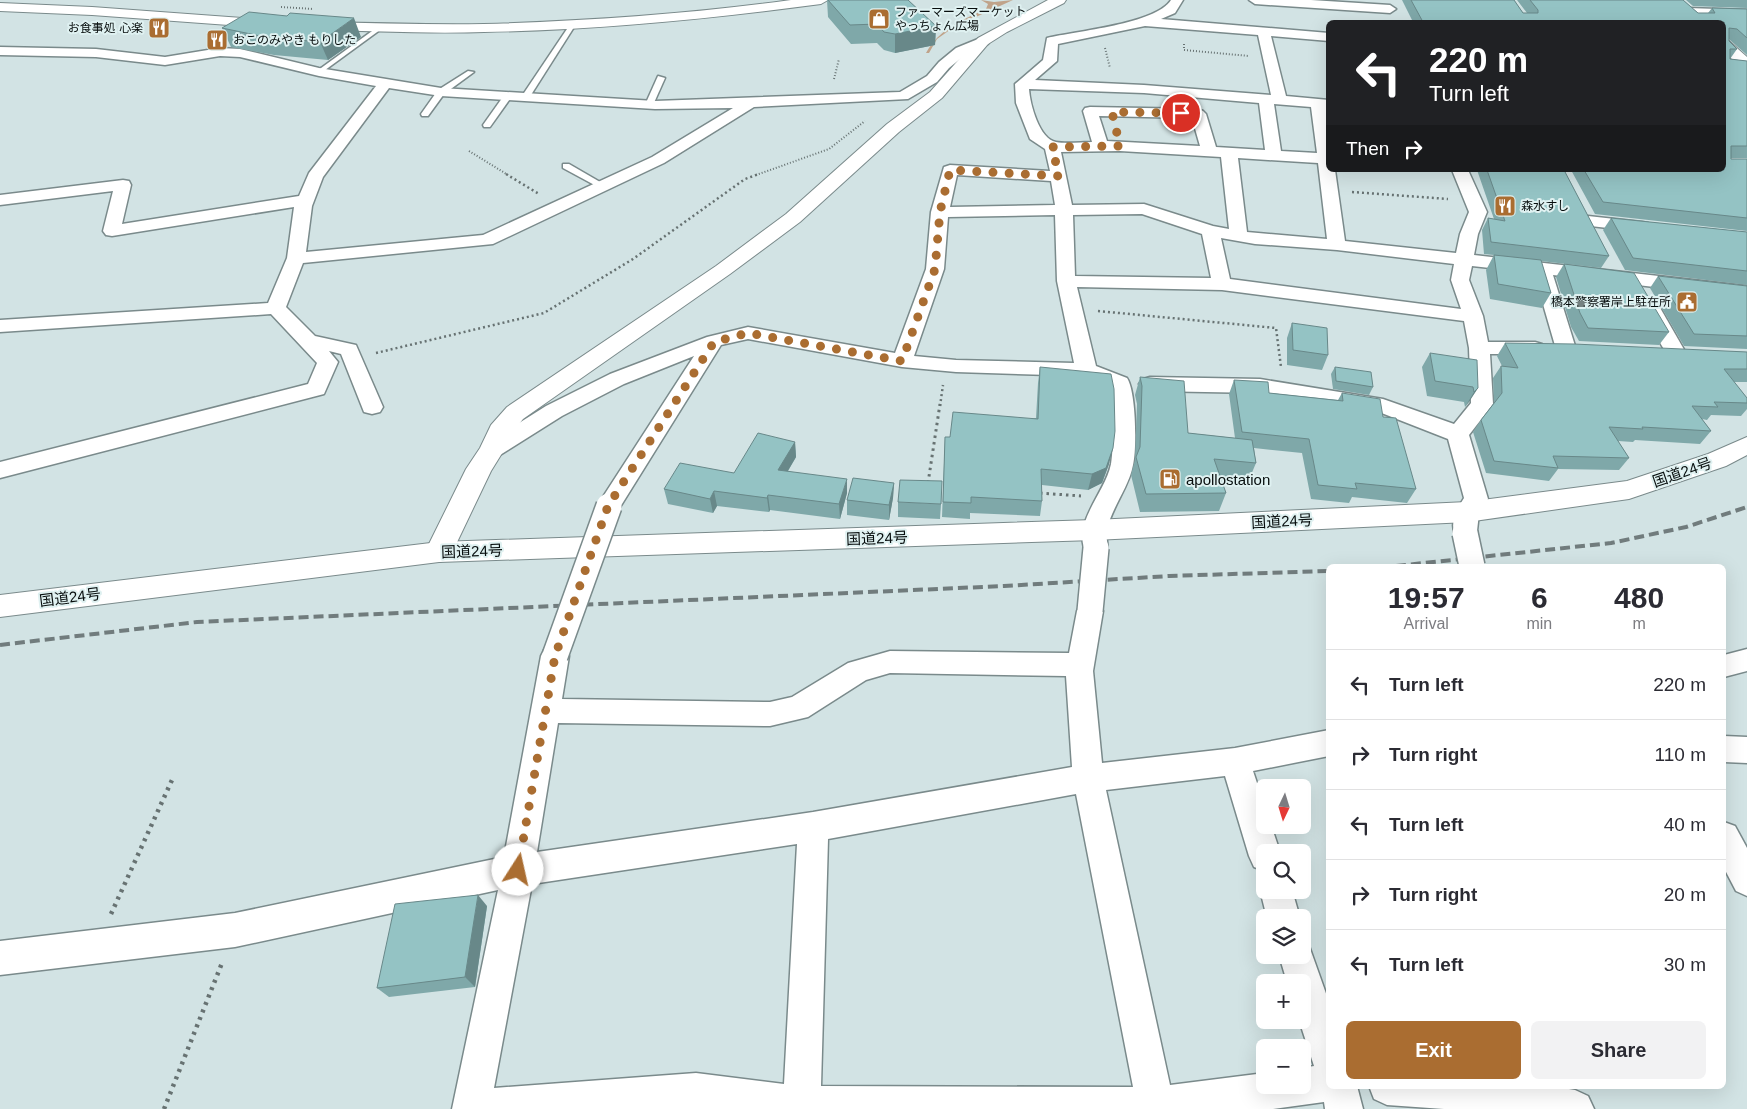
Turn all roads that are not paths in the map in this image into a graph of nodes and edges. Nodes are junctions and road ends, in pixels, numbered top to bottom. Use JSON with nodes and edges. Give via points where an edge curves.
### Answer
{"nodes":[{"id":1,"x":821,"y":0,"type":"edge"},
{"id":2,"x":1059,"y":0,"type":"edge"},
{"id":3,"x":1177,"y":0,"type":"edge"},
{"id":4,"x":1255,"y":0,"type":"edge"},
{"id":5,"x":1675,"y":0,"type":"edge"},
{"id":6,"x":1388,"y":5,"type":"edge"},
{"id":7,"x":0,"y":6,"type":"edge"},
{"id":8,"x":1688,"y":12,"type":"junction"},
{"id":9,"x":1747,"y":14,"type":"edge"},
{"id":10,"x":1393,"y":20,"type":"edge"},
{"id":11,"x":1698,"y":20,"type":"edge"},
{"id":12,"x":1145,"y":22,"type":"junction"},
{"id":13,"x":573,"y":24,"type":"junction"},
{"id":14,"x":283,"y":25,"type":"edge"},
{"id":15,"x":311,"y":25,"type":"edge"},
{"id":16,"x":381,"y":27,"type":"junction"},
{"id":17,"x":1264,"y":33,"type":"junction"},
{"id":18,"x":1326,"y":37,"type":"edge"},
{"id":19,"x":983,"y":41,"type":"junction"},
{"id":20,"x":1726,"y":46,"type":"edge"},
{"id":21,"x":0,"y":51,"type":"edge"},
{"id":22,"x":1726,"y":65,"type":"edge"},
{"id":23,"x":1747,"y":66,"type":"edge"},
{"id":24,"x":319,"y":72,"type":"junction"},
{"id":25,"x":470,"y":72,"type":"dead end"},
{"id":26,"x":661,"y":78,"type":"dead end"},
{"id":27,"x":386,"y":82,"type":"junction"},
{"id":28,"x":1022,"y":84,"type":"junction"},
{"id":29,"x":1111,"y":88,"type":"junction"},
{"id":30,"x":441,"y":92,"type":"junction"},
{"id":31,"x":508,"y":96,"type":"junction"},
{"id":32,"x":526,"y":96,"type":"junction"},
{"id":33,"x":1273,"y":100,"type":"junction"},
{"id":34,"x":751,"y":103,"type":"junction"},
{"id":35,"x":1323,"y":104,"type":"edge"},
{"id":36,"x":649,"y":105,"type":"junction"},
{"id":37,"x":1112,"y":112,"type":"junction"},
{"id":38,"x":425,"y":114,"type":"dead end"},
{"id":39,"x":487,"y":125,"type":"dead end"},
{"id":40,"x":1326,"y":137,"type":"edge"},
{"id":41,"x":1101,"y":146,"type":"junction"},
{"id":42,"x":1120,"y":146,"type":"junction"},
{"id":43,"x":1052,"y":147,"type":"junction"},
{"id":44,"x":1210,"y":151,"type":"junction"},
{"id":45,"x":1229,"y":153,"type":"junction"},
{"id":46,"x":1274,"y":156,"type":"junction"},
{"id":47,"x":1326,"y":159,"type":"edge"},
{"id":48,"x":566,"y":166,"type":"dead end"},
{"id":49,"x":1329,"y":172,"type":"edge"},
{"id":50,"x":1461,"y":172,"type":"edge"},
{"id":51,"x":1059,"y":176,"type":"junction"},
{"id":52,"x":603,"y":186,"type":"junction"},
{"id":53,"x":0,"y":200,"type":"edge"},
{"id":54,"x":306,"y":200,"type":"junction"},
{"id":55,"x":1064,"y":211,"type":"junction"},
{"id":56,"x":940,"y":212,"type":"junction"},
{"id":57,"x":1661,"y":229,"type":"edge"},
{"id":58,"x":1210,"y":232,"type":"junction"},
{"id":59,"x":1239,"y":236,"type":"junction"},
{"id":60,"x":1596,"y":237,"type":"edge"},
{"id":61,"x":1337,"y":245,"type":"junction"},
{"id":62,"x":296,"y":258,"type":"junction"},
{"id":63,"x":1464,"y":260,"type":"junction"},
{"id":64,"x":1542,"y":268,"type":"junction"},
{"id":65,"x":1619,"y":272,"type":"junction"},
{"id":66,"x":1066,"y":281,"type":"junction"},
{"id":67,"x":1222,"y":284,"type":"junction"},
{"id":68,"x":1747,"y":292,"type":"edge"},
{"id":69,"x":276,"y":308,"type":"junction"},
{"id":70,"x":1473,"y":316,"type":"junction"},
{"id":71,"x":0,"y":326,"type":"edge"},
{"id":72,"x":307,"y":341,"type":"junction"},
{"id":73,"x":714,"y":342,"type":"junction"},
{"id":74,"x":1479,"y":348,"type":"junction"},
{"id":75,"x":1566,"y":349,"type":"junction"},
{"id":76,"x":1586,"y":350,"type":"edge"},
{"id":77,"x":1675,"y":353,"type":"edge"},
{"id":78,"x":902,"y":361,"type":"junction"},
{"id":79,"x":1086,"y":370,"type":"junction"},
{"id":80,"x":1120,"y":383,"type":"junction"},
{"id":81,"x":372,"y":407,"type":"dead end"},
{"id":82,"x":1458,"y":434,"type":"junction"},
{"id":83,"x":1747,"y":445,"type":"edge"},
{"id":84,"x":492,"y":450,"type":"junction"},
{"id":85,"x":0,"y":470,"type":"edge"},
{"id":86,"x":1466,"y":522,"type":"junction"},
{"id":87,"x":1095,"y":539,"type":"junction"},
{"id":88,"x":439,"y":552,"type":"junction"},
{"id":89,"x":1472,"y":564,"type":"edge"},
{"id":90,"x":0,"y":606,"type":"edge"},
{"id":91,"x":1747,"y":660,"type":"edge"},
{"id":92,"x":1081,"y":664,"type":"junction"},
{"id":93,"x":1726,"y":665,"type":"edge"},
{"id":94,"x":546,"y":710,"type":"junction"},
{"id":95,"x":1326,"y":744,"type":"edge"},
{"id":96,"x":1726,"y":748,"type":"edge"},
{"id":97,"x":1747,"y":750,"type":"edge"},
{"id":98,"x":1235,"y":761,"type":"junction"},
{"id":99,"x":1088,"y":778,"type":"junction"},
{"id":100,"x":813,"y":827,"type":"junction"},
{"id":101,"x":1726,"y":841,"type":"edge"},
{"id":102,"x":1261,"y":844,"type":"edge"},
{"id":103,"x":518,"y":870,"type":"junction"},
{"id":104,"x":1747,"y":880,"type":"edge"},
{"id":105,"x":0,"y":958,"type":"edge"},
{"id":106,"x":1299,"y":964,"type":"edge"},
{"id":107,"x":1326,"y":1049,"type":"edge"},
{"id":108,"x":1326,"y":1083,"type":"edge"},
{"id":109,"x":1339,"y":1089,"type":"edge"},
{"id":110,"x":1426,"y":1089,"type":"edge"},
{"id":111,"x":802,"y":1107,"type":"edge"},
{"id":112,"x":471,"y":1108,"type":"edge"},
{"id":113,"x":1156,"y":1108,"type":"edge"},
{"id":114,"x":1344,"y":1109,"type":"edge"},
{"id":115,"x":1575,"y":1109,"type":"edge"}],
"edges":[{"from":1,"to":13,"type":"main road"},
{"from":2,"to":19,"type":"main road"},
{"from":3,"to":12,"type":"street","via":[[1171,10]]},
{"from":4,"to":6,"type":"street"},
{"from":5,"to":8,"type":"main road"},
{"from":6,"to":10,"type":"street"},
{"from":7,"to":14,"type":"main road"},
{"from":8,"to":9,"type":"street"},
{"from":8,"to":11,"type":"main road"},
{"from":12,"to":17,"type":"street"},
{"from":12,"to":28,"type":"street","via":[[1052,41],[1050,61]]},
{"from":13,"to":16,"type":"main road","via":[[484,28]]},
{"from":13,"to":32,"type":"lane"},
{"from":15,"to":16,"type":"main road"},
{"from":16,"to":24,"type":"lane"},
{"from":17,"to":18,"type":"street"},
{"from":17,"to":33,"type":"street"},
{"from":19,"to":34,"type":"street","via":[[961,51],[932,79],[903,96]]},
{"from":19,"to":84,"type":"main road","via":[[936,95],[893,128],[792,218],[723,270],[515,413],[500,432]]},
{"from":20,"to":23,"type":"main road"},
{"from":21,"to":24,"type":"street","via":[[96,53],[165,60],[233,52]]},
{"from":22,"to":23,"type":"street"},
{"from":24,"to":27,"type":"street"},
{"from":25,"to":30,"type":"lane"},
{"from":26,"to":36,"type":"lane"},
{"from":27,"to":30,"type":"street"},
{"from":27,"to":54,"type":"street","via":[[314,176]]},
{"from":28,"to":29,"type":"street"},
{"from":28,"to":43,"type":"street","via":[[1022,103],[1038,139]]},
{"from":29,"to":33,"type":"street"},
{"from":29,"to":37,"type":"street"},
{"from":30,"to":31,"type":"street"},
{"from":30,"to":38,"type":"lane"},
{"from":31,"to":32,"type":"street"},
{"from":31,"to":39,"type":"lane"},
{"from":32,"to":36,"type":"street"},
{"from":33,"to":35,"type":"street"},
{"from":33,"to":46,"type":"street"},
{"from":34,"to":36,"type":"street"},
{"from":34,"to":52,"type":"street","via":[[658,160]]},
{"from":35,"to":40,"type":"street"},
{"from":37,"to":41,"type":"street","via":[[1090,111]]},
{"from":37,"to":42,"type":"street"},
{"from":37,"to":44,"type":"street","via":[[1198,114]]},
{"from":41,"to":42,"type":"street"},
{"from":41,"to":43,"type":"street"},
{"from":42,"to":44,"type":"street"},
{"from":43,"to":51,"type":"street"},
{"from":44,"to":45,"type":"street"},
{"from":45,"to":46,"type":"street"},
{"from":45,"to":59,"type":"street"},
{"from":46,"to":47,"type":"street"},
{"from":48,"to":52,"type":"lane"},
{"from":49,"to":61,"type":"street"},
{"from":50,"to":63,"type":"street","via":[[1478,212]]},
{"from":51,"to":55,"type":"street"},
{"from":51,"to":56,"type":"street","via":[[950,170]]},
{"from":52,"to":62,"type":"street","via":[[487,240]]},
{"from":53,"to":54,"type":"street","via":[[123,185],[112,231]]},
{"from":54,"to":62,"type":"street"},
{"from":55,"to":56,"type":"street"},
{"from":55,"to":58,"type":"street","via":[[1144,209]]},
{"from":55,"to":66,"type":"street"},
{"from":56,"to":78,"type":"street","via":[[935,269]]},
{"from":57,"to":60,"type":"street","via":[[1584,215]]},
{"from":58,"to":59,"type":"street"},
{"from":58,"to":67,"type":"street"},
{"from":59,"to":61,"type":"street"},
{"from":61,"to":63,"type":"street"},
{"from":62,"to":69,"type":"street"},
{"from":63,"to":64,"type":"street"},
{"from":63,"to":70,"type":"street","via":[[1460,280]]},
{"from":64,"to":65,"type":"street"},
{"from":64,"to":75,"type":"street"},
{"from":65,"to":68,"type":"street"},
{"from":65,"to":77,"type":"street"},
{"from":66,"to":67,"type":"street"},
{"from":66,"to":79,"type":"street"},
{"from":67,"to":70,"type":"street"},
{"from":69,"to":71,"type":"street"},
{"from":69,"to":72,"type":"street"},
{"from":70,"to":74,"type":"street"},
{"from":72,"to":81,"type":"street","via":[[349,349]]},
{"from":72,"to":85,"type":"street","via":[[328,362],[316,390],[217,412]]},
{"from":73,"to":78,"type":"street","via":[[748,333]]},
{"from":73,"to":84,"type":"street","via":[[617,379],[554,411]]},
{"from":73,"to":94,"type":"street","bridge":true,"via":[[608,506],[555,656]]},
{"from":74,"to":75,"type":"street"},
{"from":74,"to":82,"type":"street","via":[[1482,404]]},
{"from":75,"to":76,"type":"street"},
{"from":78,"to":79,"type":"street"},
{"from":79,"to":80,"type":"street"},
{"from":80,"to":82,"type":"street","via":[[1260,386],[1383,406]]},
{"from":80,"to":87,"type":"street","via":[[1124,404],[1122,464],[1107,498]]},
{"from":82,"to":86,"type":"street","via":[[1476,499]]},
{"from":83,"to":86,"type":"main road","name":"国道24号","via":[[1717,460],[1629,490]]},
{"from":84,"to":88,"type":"main road","via":[[479,469]]},
{"from":86,"to":87,"type":"main road","name":"国道24号"},
{"from":86,"to":89,"type":"street","bridge":true},
{"from":87,"to":88,"type":"main road","name":"国道24号"},
{"from":87,"to":92,"type":"street","bridge":true,"via":[[1090,611]]},
{"from":88,"to":90,"type":"main road","name":"国道24号"},
{"from":91,"to":93,"type":"street"},
{"from":92,"to":94,"type":"street","via":[[890,662],[858,671],[798,708],[770,714]]},
{"from":92,"to":99,"type":"street","via":[[1078,671]]},
{"from":94,"to":103,"type":"street"},
{"from":95,"to":98,"type":"street"},
{"from":96,"to":97,"type":"street"},
{"from":98,"to":99,"type":"street"},
{"from":98,"to":102,"type":"street"},
{"from":99,"to":100,"type":"street"},
{"from":99,"to":113,"type":"street"},
{"from":100,"to":103,"type":"street"},
{"from":100,"to":111,"type":"street"},
{"from":101,"to":104,"type":"street"},
{"from":103,"to":105,"type":"street","via":[[235,930]]},
{"from":103,"to":112,"type":"street"},
{"from":106,"to":107,"type":"street"},
{"from":108,"to":113,"type":"street"},
{"from":109,"to":114,"type":"street"},
{"from":110,"to":115,"type":"street","via":[[1478,1093]]},
{"from":111,"to":112,"type":"street","via":[[696,1092]]},
{"from":111,"to":113,"type":"street"}]}
